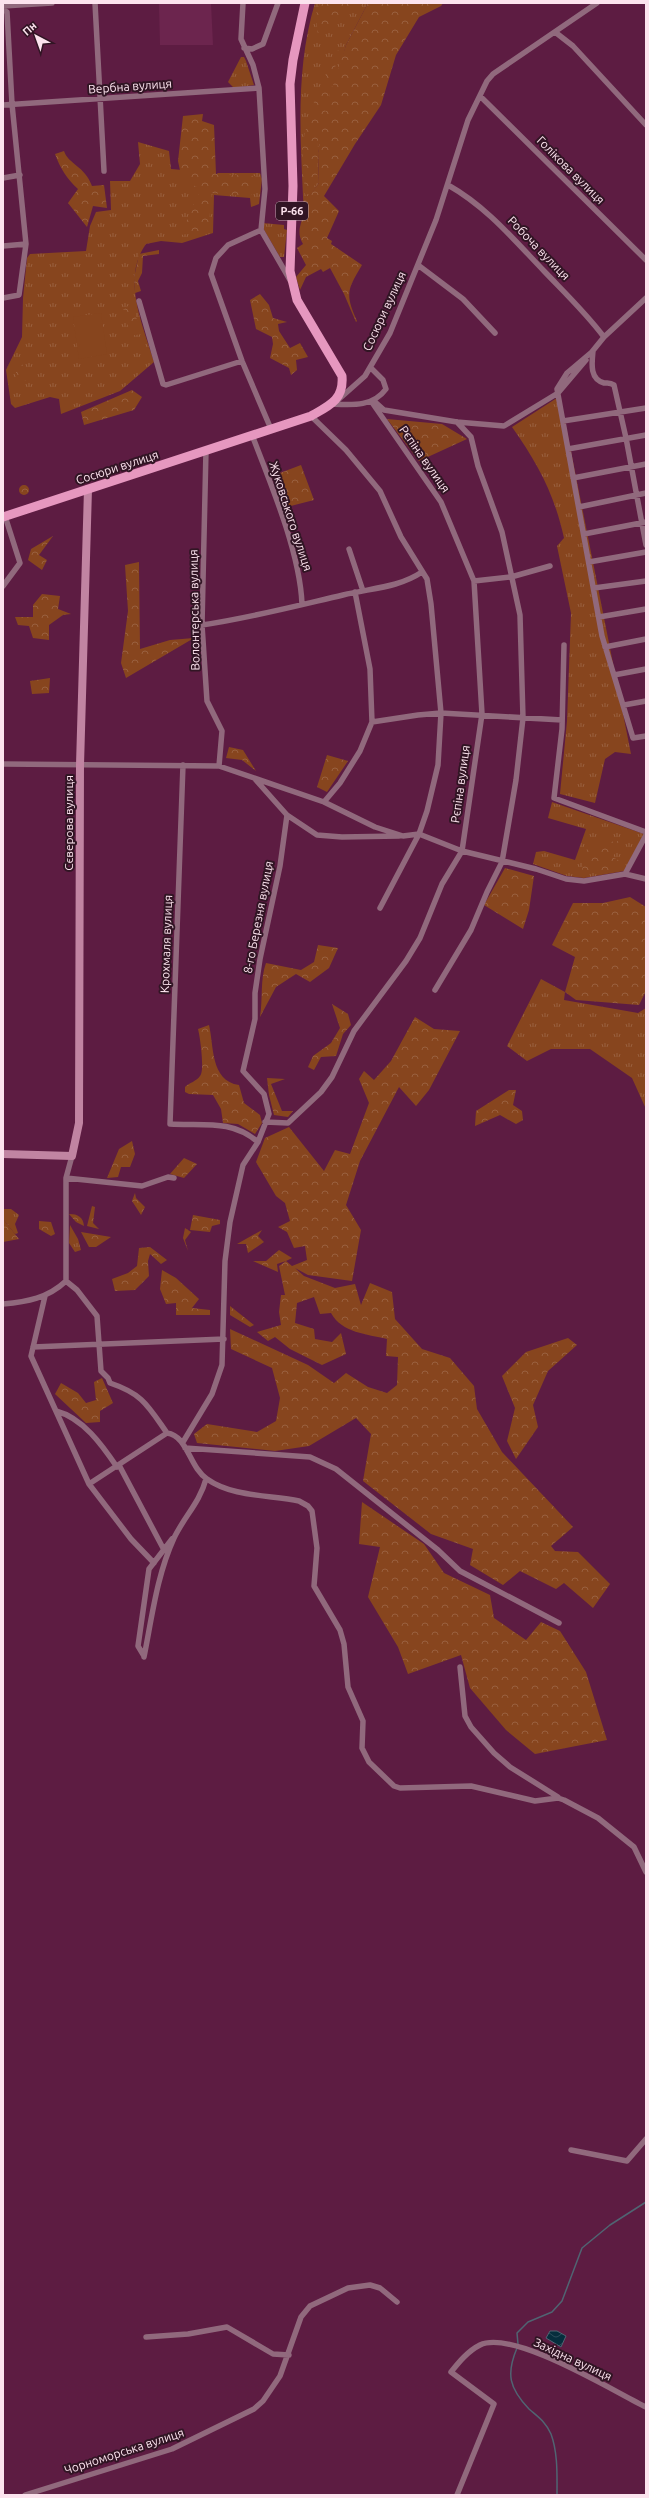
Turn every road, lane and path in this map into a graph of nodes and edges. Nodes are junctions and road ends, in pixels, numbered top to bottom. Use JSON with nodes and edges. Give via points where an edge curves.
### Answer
{"nodes":[{"id":1,"x":52,"y":3,"type":"edge"},
{"id":2,"x":95,"y":3,"type":"edge"},
{"id":3,"x":243,"y":3,"type":"edge"},
{"id":4,"x":278,"y":3,"type":"edge"},
{"id":5,"x":305,"y":3,"type":"edge"},
{"id":6,"x":597,"y":3,"type":"edge"},
{"id":7,"x":3,"y":6,"type":"edge"},
{"id":8,"x":3,"y":10,"type":"edge"},
{"id":9,"x":555,"y":32,"type":"junction"},
{"id":10,"x":244,"y":48,"type":"junction"},
{"id":11,"x":259,"y":88,"type":"junction"},
{"id":12,"x":480,"y":96,"type":"junction"},
{"id":13,"x":100,"y":98,"type":"junction"},
{"id":14,"x":12,"y":104,"type":"junction"},
{"id":15,"x":3,"y":105,"type":"edge"},
{"id":16,"x":646,"y":125,"type":"edge"},
{"id":17,"x":104,"y":170,"type":"dead end"},
{"id":18,"x":20,"y":176,"type":"junction"},
{"id":19,"x":3,"y":178,"type":"edge"},
{"id":20,"x":448,"y":186,"type":"junction"},
{"id":21,"x":261,"y":230,"type":"junction"},
{"id":22,"x":26,"y":244,"type":"junction"},
{"id":23,"x":3,"y":246,"type":"edge"},
{"id":24,"x":646,"y":260,"type":"edge"},
{"id":25,"x":418,"y":265,"type":"junction"},
{"id":26,"x":292,"y":284,"type":"junction"},
{"id":27,"x":3,"y":298,"type":"edge"},
{"id":28,"x":646,"y":298,"type":"edge"},
{"id":29,"x":139,"y":301,"type":"dead end"},
{"id":30,"x":495,"y":333,"type":"dead end"},
{"id":31,"x":604,"y":337,"type":"junction"},
{"id":32,"x":593,"y":351,"type":"junction"},
{"id":33,"x":242,"y":361,"type":"junction"},
{"id":34,"x":371,"y":368,"type":"junction"},
{"id":35,"x":558,"y":394,"type":"junction"},
{"id":36,"x":372,"y":401,"type":"junction"},
{"id":37,"x":332,"y":404,"type":"junction"},
{"id":38,"x":646,"y":408,"type":"edge"},
{"id":39,"x":621,"y":412,"type":"junction"},
{"id":40,"x":311,"y":416,"type":"junction"},
{"id":41,"x":563,"y":421,"type":"junction"},
{"id":42,"x":457,"y":422,"type":"junction"},
{"id":43,"x":271,"y":429,"type":"junction"},
{"id":44,"x":252,"y":435,"type":"junction"},
{"id":45,"x":646,"y":435,"type":"edge"},
{"id":46,"x":626,"y":438,"type":"junction"},
{"id":47,"x":568,"y":449,"type":"junction"},
{"id":48,"x":206,"y":450,"type":"junction"},
{"id":49,"x":646,"y":464,"type":"edge"},
{"id":50,"x":631,"y":467,"type":"junction"},
{"id":51,"x":573,"y":478,"type":"junction"},
{"id":52,"x":88,"y":489,"type":"junction"},
{"id":53,"x":646,"y":494,"type":"edge"},
{"id":54,"x":637,"y":495,"type":"junction"},
{"id":55,"x":579,"y":507,"type":"junction"},
{"id":56,"x":4,"y":516,"type":"edge"},
{"id":57,"x":644,"y":523,"type":"edge"},
{"id":58,"x":584,"y":534,"type":"junction"},
{"id":59,"x":646,"y":545,"type":"edge"},
{"id":60,"x":349,"y":549,"type":"dead end"},
{"id":61,"x":646,"y":552,"type":"edge"},
{"id":62,"x":589,"y":562,"type":"junction"},
{"id":63,"x":550,"y":566,"type":"dead end"},
{"id":64,"x":422,"y":572,"type":"junction"},
{"id":65,"x":511,"y":577,"type":"junction"},
{"id":66,"x":474,"y":581,"type":"junction"},
{"id":67,"x":646,"y":581,"type":"edge"},
{"id":68,"x":3,"y":586,"type":"edge"},
{"id":69,"x":594,"y":588,"type":"junction"},
{"id":70,"x":363,"y":591,"type":"junction"},
{"id":71,"x":355,"y":592,"type":"junction"},
{"id":72,"x":302,"y":604,"type":"junction"},
{"id":73,"x":646,"y":609,"type":"edge"},
{"id":74,"x":599,"y":617,"type":"junction"},
{"id":75,"x":202,"y":626,"type":"junction"},
{"id":76,"x":646,"y":639,"type":"edge"},
{"id":77,"x":564,"y":645,"type":"dead end"},
{"id":78,"x":605,"y":647,"type":"junction"},
{"id":79,"x":646,"y":669,"type":"edge"},
{"id":80,"x":614,"y":675,"type":"junction"},
{"id":81,"x":646,"y":701,"type":"edge"},
{"id":82,"x":624,"y":705,"type":"junction"},
{"id":83,"x":441,"y":714,"type":"junction"},
{"id":84,"x":482,"y":714,"type":"junction"},
{"id":85,"x":523,"y":718,"type":"junction"},
{"id":86,"x":562,"y":720,"type":"junction"},
{"id":87,"x":372,"y":722,"type":"junction"},
{"id":88,"x":646,"y":736,"type":"edge"},
{"id":89,"x":3,"y":764,"type":"edge"},
{"id":90,"x":80,"y":765,"type":"junction"},
{"id":91,"x":183,"y":765,"type":"junction"},
{"id":92,"x":219,"y":766,"type":"junction"},
{"id":93,"x":255,"y":778,"type":"junction"},
{"id":94,"x":324,"y":802,"type":"junction"},
{"id":95,"x":287,"y":815,"type":"junction"},
{"id":96,"x":646,"y":832,"type":"edge"},
{"id":97,"x":419,"y":834,"type":"junction"},
{"id":98,"x":646,"y":835,"type":"edge"},
{"id":99,"x":403,"y":836,"type":"junction"},
{"id":100,"x":462,"y":851,"type":"junction"},
{"id":101,"x":502,"y":862,"type":"junction"},
{"id":102,"x":625,"y":874,"type":"junction"},
{"id":103,"x":646,"y":879,"type":"edge"},
{"id":104,"x":380,"y":908,"type":"dead end"},
{"id":105,"x":435,"y":990,"type":"dead end"},
{"id":106,"x":265,"y":1122,"type":"junction"},
{"id":107,"x":258,"y":1142,"type":"junction"},
{"id":108,"x":3,"y":1154,"type":"edge"},
{"id":109,"x":72,"y":1156,"type":"junction"},
{"id":110,"x":66,"y":1178,"type":"junction"},
{"id":111,"x":174,"y":1178,"type":"dead end"},
{"id":112,"x":66,"y":1281,"type":"junction"},
{"id":113,"x":45,"y":1296,"type":"junction"},
{"id":114,"x":3,"y":1304,"type":"edge"},
{"id":115,"x":224,"y":1339,"type":"junction"},
{"id":116,"x":100,"y":1343,"type":"junction"},
{"id":117,"x":33,"y":1347,"type":"junction"},
{"id":118,"x":56,"y":1411,"type":"junction"},
{"id":119,"x":167,"y":1433,"type":"junction"},
{"id":120,"x":184,"y":1445,"type":"junction"},
{"id":121,"x":118,"y":1466,"type":"junction"},
{"id":122,"x":206,"y":1479,"type":"junction"},
{"id":123,"x":89,"y":1484,"type":"junction"},
{"id":124,"x":175,"y":1536,"type":"junction"},
{"id":125,"x":164,"y":1548,"type":"junction"},
{"id":126,"x":154,"y":1563,"type":"junction"},
{"id":127,"x":559,"y":1623,"type":"dead end"},
{"id":128,"x":460,"y":1666,"type":"dead end"},
{"id":129,"x":558,"y":1798,"type":"junction"},
{"id":130,"x":646,"y":1872,"type":"edge"},
{"id":131,"x":646,"y":2139,"type":"edge"},
{"id":132,"x":571,"y":2150,"type":"dead end"},
{"id":133,"x":397,"y":2302,"type":"dead end"},
{"id":134,"x":146,"y":2336,"type":"dead end"},
{"id":135,"x":289,"y":2355,"type":"junction"},
{"id":136,"x":646,"y":2407,"type":"edge"},
{"id":137,"x":25,"y":2495,"type":"edge"},
{"id":138,"x":457,"y":2495,"type":"edge"}],
"edges":[{"from":1,"to":7,"type":"street"},
{"from":2,"to":13,"type":"street"},
{"from":3,"to":10,"type":"street","via":[[241,40]]},
{"from":4,"to":10,"type":"street","via":[[263,44],[252,49]]},
{"from":5,"to":26,"type":"main road","number":"Р-66","via":[[292,60],[290,84]]},
{"from":6,"to":9,"type":"street","name":"Сосюри вулиця"},
{"from":8,"to":14,"type":"street","via":[[7,12]]},
{"from":9,"to":12,"type":"street","name":"Сосюри вулиця","via":[[493,74]]},
{"from":9,"to":16,"type":"street","via":[[573,46]]},
{"from":10,"to":11,"type":"street"},
{"from":11,"to":13,"type":"street","name":"Вербна вулиця"},
{"from":11,"to":21,"type":"street","via":[[265,189]]},
{"from":12,"to":20,"type":"street","name":"Сосюри вулиця","via":[[468,120]]},
{"from":12,"to":24,"type":"street","name":"Голікова вулиця"},
{"from":13,"to":14,"type":"street","name":"Вербна вулиця"},
{"from":13,"to":17,"type":"street"},
{"from":14,"to":15,"type":"street","name":"Вербна вулиця"},
{"from":14,"to":18,"type":"street"},
{"from":18,"to":19,"type":"street"},
{"from":18,"to":22,"type":"street"},
{"from":20,"to":25,"type":"street","name":"Сосюри вулиця"},
{"from":20,"to":31,"type":"street","name":"Робоча вулиця","via":[[466,196],[502,226],[578,304]]},
{"from":21,"to":26,"type":"street"},
{"from":21,"to":33,"type":"street","via":[[228,245],[212,266],[211,274]]},
{"from":22,"to":23,"type":"street"},
{"from":22,"to":27,"type":"street","via":[[19,296]]},
{"from":25,"to":30,"type":"street","via":[[463,299]]},
{"from":25,"to":34,"type":"street","name":"Сосюри вулиця","via":[[390,333]]},
{"from":26,"to":37,"type":"main road","number":"Р-66","via":[[297,300],[342,376],[343,386],[340,395]]},
{"from":28,"to":31,"type":"street"},
{"from":29,"to":33,"type":"street","via":[[163,384]]},
{"from":31,"to":32,"type":"street"},
{"from":32,"to":35,"type":"street"},
{"from":32,"to":39,"type":"street","via":[[592,371],[595,377],[604,383],[614,385]]},
{"from":33,"to":43,"type":"street"},
{"from":34,"to":36,"type":"street","via":[[383,380],[386,389]]},
{"from":34,"to":37,"type":"street","name":"Сосюри вулиця","via":[[355,386]]},
{"from":35,"to":41,"type":"street"},
{"from":35,"to":42,"type":"street","via":[[504,426]]},
{"from":36,"to":37,"type":"street","via":[[355,405]]},
{"from":36,"to":42,"type":"street","via":[[384,410]]},
{"from":36,"to":66,"type":"street","name":"Рєпіна вулиця","via":[[442,502]]},
{"from":37,"to":40,"type":"main road","name":"Сосюри вулиця","number":"Р-66"},
{"from":38,"to":39,"type":"street"},
{"from":39,"to":41,"type":"street"},
{"from":39,"to":46,"type":"street"},
{"from":40,"to":43,"type":"main road","name":"Сосюри вулиця","number":"Р-66"},
{"from":40,"to":64,"type":"street","via":[[346,450],[380,491],[401,537]]},
{"from":41,"to":47,"type":"street"},
{"from":42,"to":65,"type":"street","via":[[471,437],[478,466],[502,532]]},
{"from":43,"to":44,"type":"main road","name":"Сосюри вулиця","number":"Р-66"},
{"from":44,"to":48,"type":"main road","name":"Сосюри вулиця","number":"Р-66"},
{"from":44,"to":72,"type":"street","name":"Жуковського вулиця","via":[[271,486],[301,583]]},
{"from":45,"to":46,"type":"street"},
{"from":46,"to":47,"type":"street"},
{"from":46,"to":50,"type":"street"},
{"from":47,"to":51,"type":"street"},
{"from":48,"to":52,"type":"main road","name":"Сосюри вулиця","number":"Р-66"},
{"from":48,"to":75,"type":"street","name":"Волонтерська вулиця"},
{"from":49,"to":50,"type":"street"},
{"from":50,"to":51,"type":"street"},
{"from":50,"to":54,"type":"street"},
{"from":51,"to":55,"type":"street"},
{"from":52,"to":56,"type":"main road","name":"Сосюри вулиця","number":"Р-66"},
{"from":52,"to":90,"type":"main road","name":"Сєверова вулиця"},
{"from":53,"to":54,"type":"street"},
{"from":54,"to":55,"type":"street"},
{"from":54,"to":57,"type":"street"},
{"from":55,"to":58,"type":"street"},
{"from":56,"to":68,"type":"street","via":[[20,563]]},
{"from":57,"to":58,"type":"street"},
{"from":57,"to":59,"type":"street"},
{"from":58,"to":62,"type":"street"},
{"from":60,"to":70,"type":"street"},
{"from":61,"to":62,"type":"street"},
{"from":62,"to":69,"type":"street"},
{"from":63,"to":65,"type":"street"},
{"from":64,"to":70,"type":"street","via":[[398,585]]},
{"from":64,"to":83,"type":"street","via":[[427,579],[431,604]]},
{"from":65,"to":66,"type":"street"},
{"from":65,"to":85,"type":"street","via":[[520,616]]},
{"from":66,"to":84,"type":"street","name":"Рєпіна вулиця"},
{"from":67,"to":69,"type":"street"},
{"from":69,"to":74,"type":"street"},
{"from":70,"to":71,"type":"street"},
{"from":71,"to":72,"type":"street"},
{"from":71,"to":87,"type":"street","via":[[370,669]]},
{"from":72,"to":75,"type":"street"},
{"from":73,"to":74,"type":"street"},
{"from":74,"to":78,"type":"street"},
{"from":75,"to":92,"type":"street","name":"Волонтерська вулиця","via":[[207,701],[222,731]]},
{"from":76,"to":78,"type":"street"},
{"from":77,"to":86,"type":"street"},
{"from":78,"to":80,"type":"street"},
{"from":79,"to":80,"type":"street"},
{"from":80,"to":82,"type":"street"},
{"from":81,"to":82,"type":"street"},
{"from":82,"to":88,"type":"street","via":[[633,738]]},
{"from":83,"to":84,"type":"street"},
{"from":83,"to":87,"type":"street"},
{"from":83,"to":97,"type":"street","via":[[438,765]]},
{"from":84,"to":85,"type":"street"},
{"from":84,"to":100,"type":"street","name":"Рєпіна вулиця"},
{"from":85,"to":86,"type":"street"},
{"from":85,"to":101,"type":"street","via":[[516,780]]},
{"from":86,"to":96,"type":"street","via":[[554,798]]},
{"from":87,"to":94,"type":"street","via":[[360,751],[340,784]]},
{"from":89,"to":90,"type":"street"},
{"from":90,"to":91,"type":"street"},
{"from":90,"to":109,"type":"main road","name":"Сєверова вулиця","via":[[79,1123]]},
{"from":91,"to":92,"type":"street"},
{"from":91,"to":107,"type":"street","name":"Крохмаля вулиця","via":[[170,1124],[213,1124],[231,1127],[246,1132]]},
{"from":92,"to":93,"type":"street"},
{"from":93,"to":94,"type":"street"},
{"from":93,"to":95,"type":"street"},
{"from":94,"to":99,"type":"street","via":[[375,827]]},
{"from":95,"to":99,"type":"street","via":[[317,835]]},
{"from":95,"to":106,"type":"street","name":"8-го Березня вулиця","via":[[280,866],[260,959],[255,992],[255,1019],[243,1071],[264,1094],[269,1114]]},
{"from":97,"to":99,"type":"street"},
{"from":97,"to":100,"type":"street"},
{"from":97,"to":104,"type":"street"},
{"from":98,"to":102,"type":"street"},
{"from":100,"to":101,"type":"street"},
{"from":100,"to":106,"type":"street","name":"Рєпіна вулиця","via":[[442,884],[420,938],[354,1031],[332,1077],[321,1092],[288,1123]]},
{"from":101,"to":102,"type":"street","via":[[566,879],[584,881]]},
{"from":101,"to":105,"type":"street","via":[[471,930]]},
{"from":102,"to":103,"type":"street"},
{"from":106,"to":107,"type":"street"},
{"from":107,"to":115,"type":"street","via":[[243,1165],[230,1222],[225,1260]]},
{"from":108,"to":109,"type":"main road"},
{"from":109,"to":110,"type":"street"},
{"from":110,"to":111,"type":"street","via":[[142,1186],[168,1177]]},
{"from":110,"to":112,"type":"street"},
{"from":112,"to":113,"type":"street"},
{"from":112,"to":116,"type":"street","via":[[77,1290],[97,1316]]},
{"from":113,"to":114,"type":"street","via":[[27,1302]]},
{"from":113,"to":117,"type":"street"},
{"from":115,"to":116,"type":"street"},
{"from":115,"to":120,"type":"street","via":[[222,1365],[212,1394]]},
{"from":116,"to":117,"type":"street"},
{"from":116,"to":119,"type":"street","via":[[101,1371],[110,1383],[134,1392],[143,1399]]},
{"from":117,"to":118,"type":"street","via":[[31,1356]]},
{"from":118,"to":121,"type":"street","via":[[64,1413],[96,1437]]},
{"from":118,"to":123,"type":"street"},
{"from":119,"to":120,"type":"street","via":[[175,1434]]},
{"from":119,"to":121,"type":"street"},
{"from":120,"to":122,"type":"street","via":[[193,1465]]},
{"from":120,"to":127,"type":"street","via":[[310,1457],[336,1469],[438,1550],[460,1571]]},
{"from":121,"to":123,"type":"street"},
{"from":121,"to":125,"type":"street"},
{"from":122,"to":124,"type":"street","via":[[196,1504]]},
{"from":122,"to":129,"type":"street","via":[[220,1487],[299,1501],[312,1511],[316,1548],[314,1586],[340,1630],[344,1644],[348,1687],[363,1721],[362,1748],[369,1762],[394,1786],[471,1786],[535,1801]]},
{"from":123,"to":126,"type":"street","via":[[117,1522]]},
{"from":124,"to":125,"type":"street"},
{"from":124,"to":126,"type":"street","via":[[164,1564],[144,1657],[138,1646],[149,1569]]},
{"from":125,"to":126,"type":"street"},
{"from":128,"to":129,"type":"street","via":[[465,1716],[471,1727],[510,1767]]},
{"from":129,"to":130,"type":"street","via":[[598,1818],[634,1847]]},
{"from":131,"to":132,"type":"street","via":[[627,2161]]},
{"from":133,"to":135,"type":"street","name":"Чорноморська вулиця","via":[[380,2288],[370,2285],[348,2288],[318,2300],[300,2316]]},
{"from":134,"to":135,"type":"street","via":[[188,2334],[227,2327],[274,2354]]},
{"from":135,"to":137,"type":"street","name":"Чорноморська вулиця","via":[[280,2376],[263,2401],[254,2409],[172,2449]]},
{"from":136,"to":138,"type":"street","name":"Західна вулиця","via":[[542,2354],[499,2341],[480,2344],[450,2372],[494,2404]]}]}
